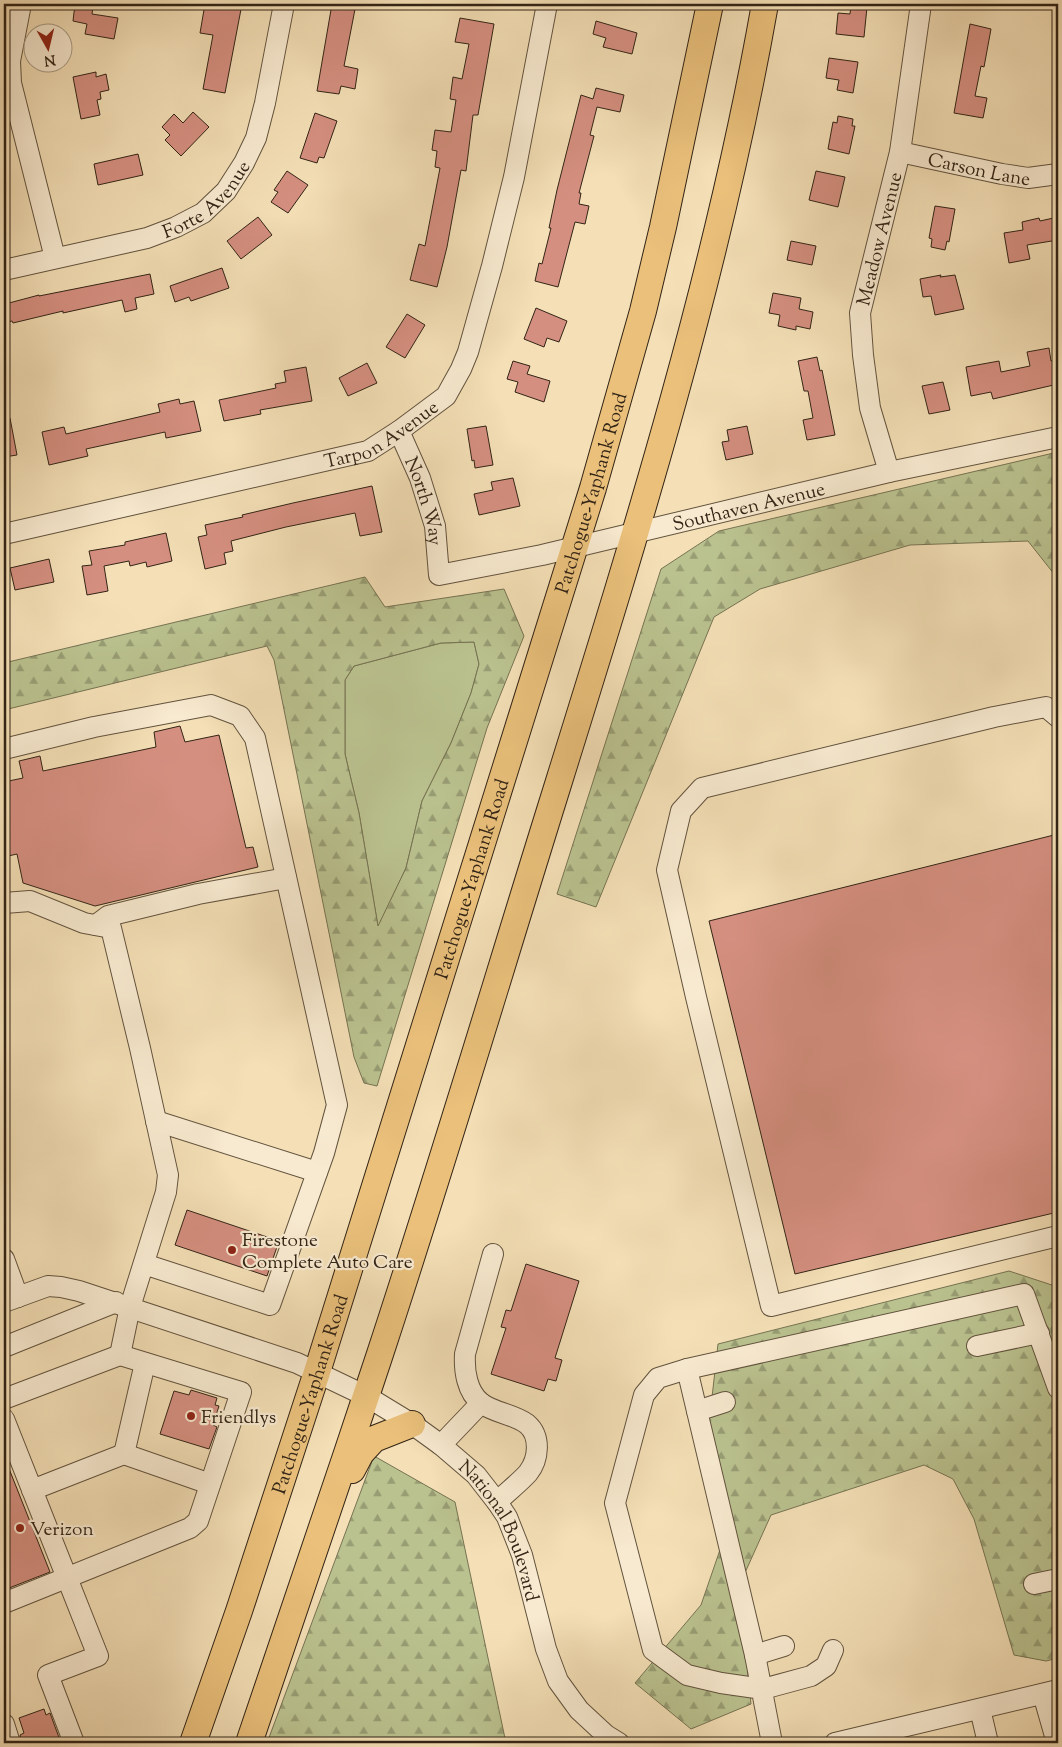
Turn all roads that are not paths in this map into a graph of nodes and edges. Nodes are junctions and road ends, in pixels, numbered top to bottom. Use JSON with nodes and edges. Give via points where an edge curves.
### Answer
{"nodes":[{"id":1,"x":21,"y":4,"type":"edge"},
{"id":2,"x":284,"y":4,"type":"edge"},
{"id":3,"x":547,"y":4,"type":"edge"},
{"id":4,"x":710,"y":4,"type":"edge"},
{"id":5,"x":765,"y":4,"type":"edge"},
{"id":6,"x":921,"y":4,"type":"edge"},
{"id":7,"x":900,"y":152,"type":"junction"},
{"id":8,"x":1058,"y":174,"type":"edge"},
{"id":9,"x":55,"y":258,"type":"junction"},
{"id":10,"x":4,"y":270,"type":"edge"},
{"id":11,"x":399,"y":431,"type":"junction"},
{"id":12,"x":1058,"y":437,"type":"edge"},
{"id":13,"x":889,"y":472,"type":"junction"},
{"id":14,"x":636,"y":531,"type":"junction"},
{"id":15,"x":4,"y":534,"type":"edge"},
{"id":16,"x":574,"y":546,"type":"junction"},
{"id":17,"x":439,"y":574,"type":"joint"},
{"id":18,"x":1058,"y":717,"type":"edge"},
{"id":19,"x":4,"y":749,"type":"edge"},
{"id":20,"x":286,"y":878,"type":"junction"},
{"id":21,"x":4,"y":903,"type":"edge"},
{"id":22,"x":96,"y":925,"type":"junction"},
{"id":23,"x":156,"y":1120,"type":"junction"},
{"id":24,"x":317,"y":1172,"type":"junction"},
{"id":25,"x":1058,"y":1236,"type":"edge"},
{"id":26,"x":494,"y":1254,"type":"dead end"},
{"id":27,"x":4,"y":1259,"type":"edge"},
{"id":28,"x":144,"y":1264,"type":"junction"},
{"id":29,"x":11,"y":1300,"type":"edge"},
{"id":30,"x":123,"y":1305,"type":"junction"},
{"id":31,"x":1038,"y":1333,"type":"junction"},
{"id":32,"x":977,"y":1346,"type":"dead end"},
{"id":33,"x":4,"y":1348,"type":"edge"},
{"id":34,"x":120,"y":1355,"type":"junction"},
{"id":35,"x":145,"y":1363,"type":"junction"},
{"id":36,"x":687,"y":1369,"type":"junction"},
{"id":37,"x":317,"y":1372,"type":"junction"},
{"id":38,"x":1058,"y":1388,"type":"edge"},
{"id":39,"x":366,"y":1396,"type":"junction"},
{"id":40,"x":4,"y":1399,"type":"edge"},
{"id":41,"x":725,"y":1402,"type":"dead end"},
{"id":42,"x":482,"y":1403,"type":"junction"},
{"id":43,"x":697,"y":1411,"type":"junction"},
{"id":44,"x":4,"y":1419,"type":"edge"},
{"id":45,"x":412,"y":1424,"type":"junction"},
{"id":46,"x":442,"y":1445,"type":"junction"},
{"id":47,"x":124,"y":1454,"type":"junction"},
{"id":48,"x":210,"y":1484,"type":"junction"},
{"id":49,"x":32,"y":1490,"type":"junction"},
{"id":50,"x":497,"y":1502,"type":"junction"},
{"id":51,"x":321,"y":1531,"type":"junction"},
{"id":52,"x":67,"y":1579,"type":"junction"},
{"id":53,"x":1058,"y":1579,"type":"edge"},
{"id":54,"x":1034,"y":1584,"type":"dead end"},
{"id":55,"x":4,"y":1603,"type":"edge"},
{"id":56,"x":784,"y":1646,"type":"dead end"},
{"id":57,"x":832,"y":1650,"type":"dead end"},
{"id":58,"x":755,"y":1655,"type":"junction"},
{"id":59,"x":762,"y":1689,"type":"junction"},
{"id":60,"x":1051,"y":1692,"type":"edge"},
{"id":61,"x":980,"y":1709,"type":"junction"},
{"id":62,"x":4,"y":1724,"type":"edge"},
{"id":63,"x":10,"y":1743,"type":"edge"},
{"id":64,"x":74,"y":1743,"type":"edge"},
{"id":65,"x":193,"y":1743,"type":"edge"},
{"id":66,"x":249,"y":1743,"type":"edge"},
{"id":67,"x":619,"y":1743,"type":"edge"},
{"id":68,"x":772,"y":1743,"type":"edge"},
{"id":69,"x":835,"y":1743,"type":"edge"},
{"id":70,"x":988,"y":1743,"type":"edge"},
{"id":71,"x":1057,"y":1743,"type":"edge"}],
"edges":[{"from":1,"to":9,"type":"street","via":[[10,61],[11,83]]},
{"from":2,"to":9,"type":"street","name":"Forte Avenue","via":[[256,138],[226,191],[202,213],[176,227],[147,238]]},
{"from":3,"to":11,"type":"street","name":"Tarpon Avenue","via":[[514,177],[468,352],[446,396]]},
{"from":4,"to":16,"type":"main road","name":"Patchogue-Yaphank Road","via":[[643,311]]},
{"from":5,"to":14,"type":"main road","via":[[709,269]]},
{"from":6,"to":7,"type":"street","name":"Meadow Avenue"},
{"from":7,"to":8,"type":"street","name":"Carson Lane","via":[[1028,178]]},
{"from":7,"to":13,"type":"street","name":"Meadow Avenue","via":[[860,313],[870,408]]},
{"from":9,"to":10,"type":"street","name":"Forte Avenue"},
{"from":11,"to":15,"type":"street","name":"Tarpon Avenue","via":[[368,451]]},
{"from":11,"to":17,"type":"street","name":"North Way","via":[[420,478],[435,526]]},
{"from":12,"to":13,"type":"street","name":"Southaven Avenue"},
{"from":13,"to":14,"type":"street","name":"Southaven Avenue"},
{"from":14,"to":16,"type":"street","name":"Southaven Avenue"},
{"from":14,"to":39,"type":"main road"},
{"from":16,"to":17,"type":"street","name":"Southaven Avenue"},
{"from":16,"to":37,"type":"main road","name":"Patchogue-Yaphank Road"},
{"from":18,"to":25,"type":"street","via":[[1046,708],[994,717],[702,788],[681,811],[667,870],[771,1306]]},
{"from":19,"to":20,"type":"street","via":[[94,727],[211,705],[240,716],[255,738]]},
{"from":20,"to":22,"type":"street","via":[[108,916]]},
{"from":20,"to":24,"type":"street","via":[[337,1105]]},
{"from":21,"to":22,"type":"street","via":[[30,901]]},
{"from":22,"to":23,"type":"street","via":[[111,928]]},
{"from":23,"to":24,"type":"street"},
{"from":23,"to":28,"type":"street","via":[[168,1175]]},
{"from":24,"to":28,"type":"street","via":[[270,1305]]},
{"from":26,"to":42,"type":"street","via":[[465,1354],[464,1367],[470,1390]]},
{"from":27,"to":29,"type":"street"},
{"from":28,"to":30,"type":"street"},
{"from":29,"to":30,"type":"street","name":"National Boulevard","via":[[48,1286],[61,1286]]},
{"from":30,"to":33,"type":"street"},
{"from":30,"to":34,"type":"street"},
{"from":30,"to":37,"type":"street","name":"National Boulevard"},
{"from":31,"to":32,"type":"street"},
{"from":31,"to":36,"type":"street","via":[[1024,1294]]},
{"from":31,"to":38,"type":"street"},
{"from":34,"to":35,"type":"street"},
{"from":34,"to":40,"type":"street"},
{"from":35,"to":47,"type":"street"},
{"from":35,"to":48,"type":"street","via":[[241,1392]]},
{"from":36,"to":43,"type":"street"},
{"from":36,"to":59,"type":"street","via":[[658,1378],[644,1395],[615,1503],[653,1650],[687,1675]]},
{"from":37,"to":39,"type":"street","name":"National Boulevard"},
{"from":37,"to":65,"type":"main road","name":"Patchogue-Yaphank Road"},
{"from":39,"to":45,"type":"street","name":"National Boulevard"},
{"from":39,"to":51,"type":"main road"},
{"from":41,"to":43,"type":"street"},
{"from":42,"to":46,"type":"street"},
{"from":42,"to":50,"type":"street","via":[[526,1424],[536,1435],[537,1452],[529,1472]]},
{"from":43,"to":58,"type":"street"},
{"from":44,"to":49,"type":"street"},
{"from":45,"to":46,"type":"street","name":"National Boulevard"},
{"from":45,"to":51,"type":"main road","via":[[366,1445]]},
{"from":46,"to":50,"type":"street","name":"National Boulevard","via":[[476,1475]]},
{"from":47,"to":48,"type":"street"},
{"from":47,"to":49,"type":"street"},
{"from":48,"to":52,"type":"street","via":[[198,1521],[190,1528]]},
{"from":49,"to":52,"type":"street"},
{"from":50,"to":67,"type":"street","name":"National Boulevard","via":[[507,1517],[522,1555],[546,1649],[558,1681],[579,1710]]},
{"from":51,"to":66,"type":"main road"},
{"from":52,"to":55,"type":"street"},
{"from":52,"to":64,"type":"street","via":[[98,1656],[48,1675]]},
{"from":53,"to":54,"type":"street"},
{"from":56,"to":58,"type":"street"},
{"from":57,"to":59,"type":"street","via":[[826,1666],[811,1676]]},
{"from":58,"to":59,"type":"street"},
{"from":59,"to":68,"type":"street"},
{"from":60,"to":61,"type":"street"},
{"from":60,"to":71,"type":"street"},
{"from":61,"to":69,"type":"street"},
{"from":61,"to":70,"type":"street"},
{"from":62,"to":63,"type":"street"}]}
